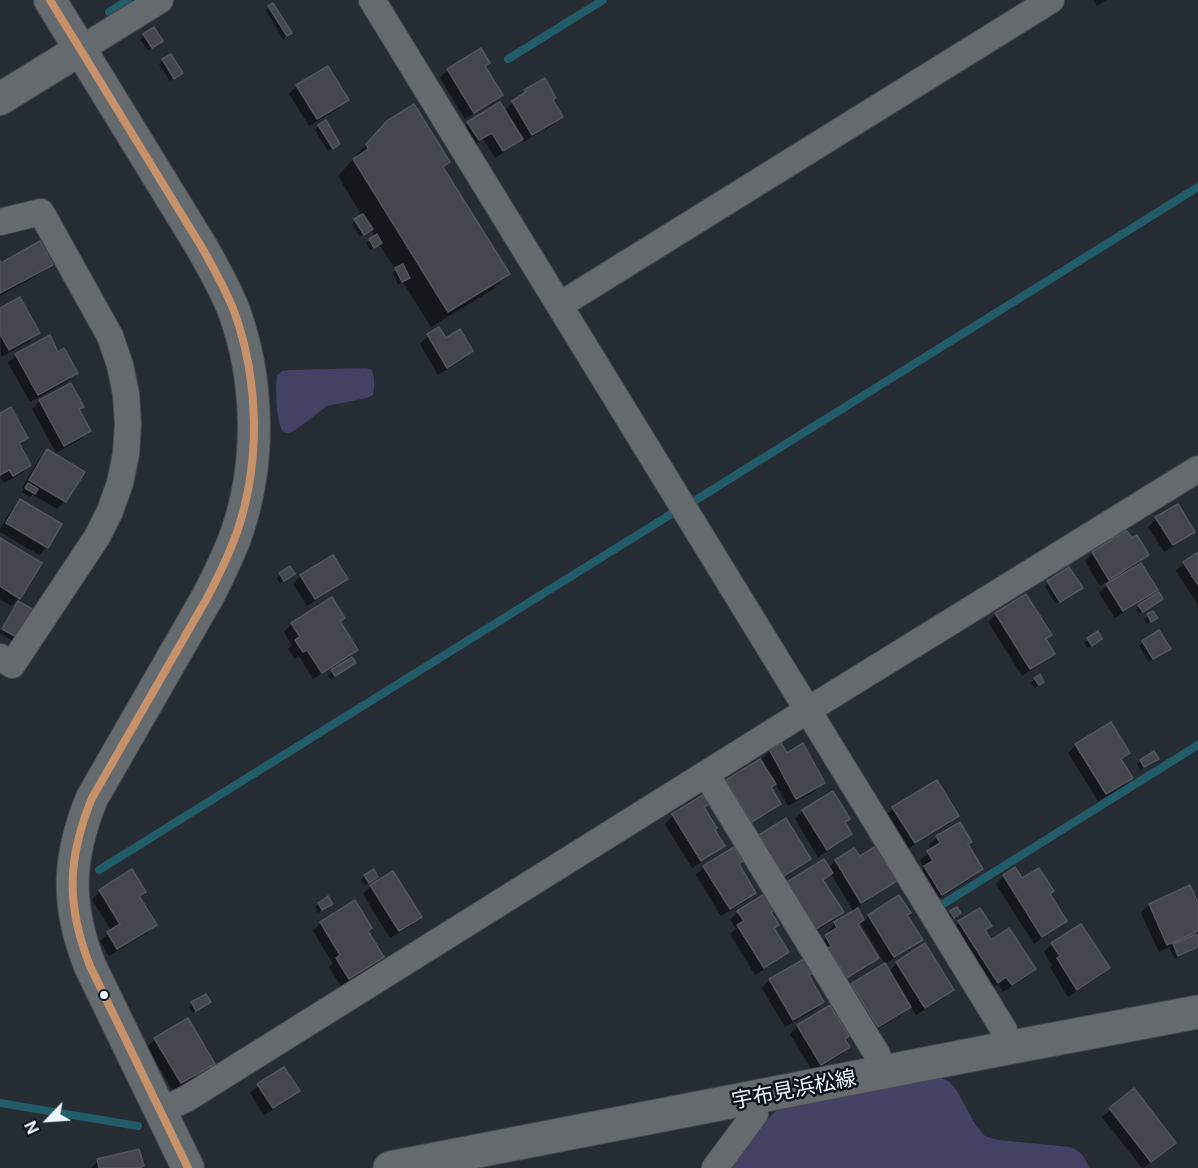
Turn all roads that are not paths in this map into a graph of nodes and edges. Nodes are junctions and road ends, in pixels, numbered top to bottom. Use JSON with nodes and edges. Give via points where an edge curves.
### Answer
{"nodes":[{"id":1,"x":50,"y":0,"type":"edge"},
{"id":2,"x":160,"y":0,"type":"edge"},
{"id":3,"x":372,"y":0,"type":"edge"},
{"id":4,"x":1051,"y":0,"type":"edge"},
{"id":5,"x":81,"y":49,"type":"junction"},
{"id":6,"x":0,"y":99,"type":"edge"},
{"id":7,"x":0,"y":222,"type":"edge"},
{"id":8,"x":560,"y":305,"type":"junction"},
{"id":9,"x":1198,"y":469,"type":"edge"},
{"id":10,"x":0,"y":657,"type":"edge"},
{"id":11,"x":808,"y":710,"type":"junction"},
{"id":12,"x":706,"y":774,"type":"junction"},
{"id":13,"x":1198,"y":1012,"type":"edge"},
{"id":14,"x":1007,"y":1048,"type":"junction"},
{"id":15,"x":881,"y":1073,"type":"junction"},
{"id":16,"x":752,"y":1098,"type":"junction"},
{"id":17,"x":160,"y":1111,"type":"junction"},
{"id":18,"x":188,"y":1168,"type":"edge"},
{"id":19,"x":390,"y":1168,"type":"edge"},
{"id":20,"x":715,"y":1168,"type":"edge"}],
"edges":[{"from":1,"to":5,"type":"street"},
{"from":2,"to":5,"type":"street"},
{"from":3,"to":8,"type":"street"},
{"from":4,"to":8,"type":"street"},
{"from":5,"to":6,"type":"street"},
{"from":5,"to":17,"type":"street","via":[[220,278],[244,348],[254,422],[247,495],[224,566],[92,798],[76,845],[72,894],[81,943]]},
{"from":7,"to":10,"type":"street","via":[[41,212],[110,336],[126,394],[128,424],[120,483],[97,537],[12,664]]},
{"from":8,"to":11,"type":"street"},
{"from":9,"to":11,"type":"street"},
{"from":11,"to":12,"type":"street"},
{"from":11,"to":14,"type":"street","via":[[1004,1030]]},
{"from":12,"to":15,"type":"street","via":[[877,1054]]},
{"from":12,"to":17,"type":"street"},
{"from":13,"to":14,"type":"main road","name":"宇布見浜松線"},
{"from":14,"to":15,"type":"main road","name":"宇布見浜松線"},
{"from":15,"to":16,"type":"main road","name":"宇布見浜松線"},
{"from":16,"to":19,"type":"main road","name":"宇布見浜松線"},
{"from":16,"to":20,"type":"street","via":[[755,1114]]},
{"from":17,"to":18,"type":"street"}]}
